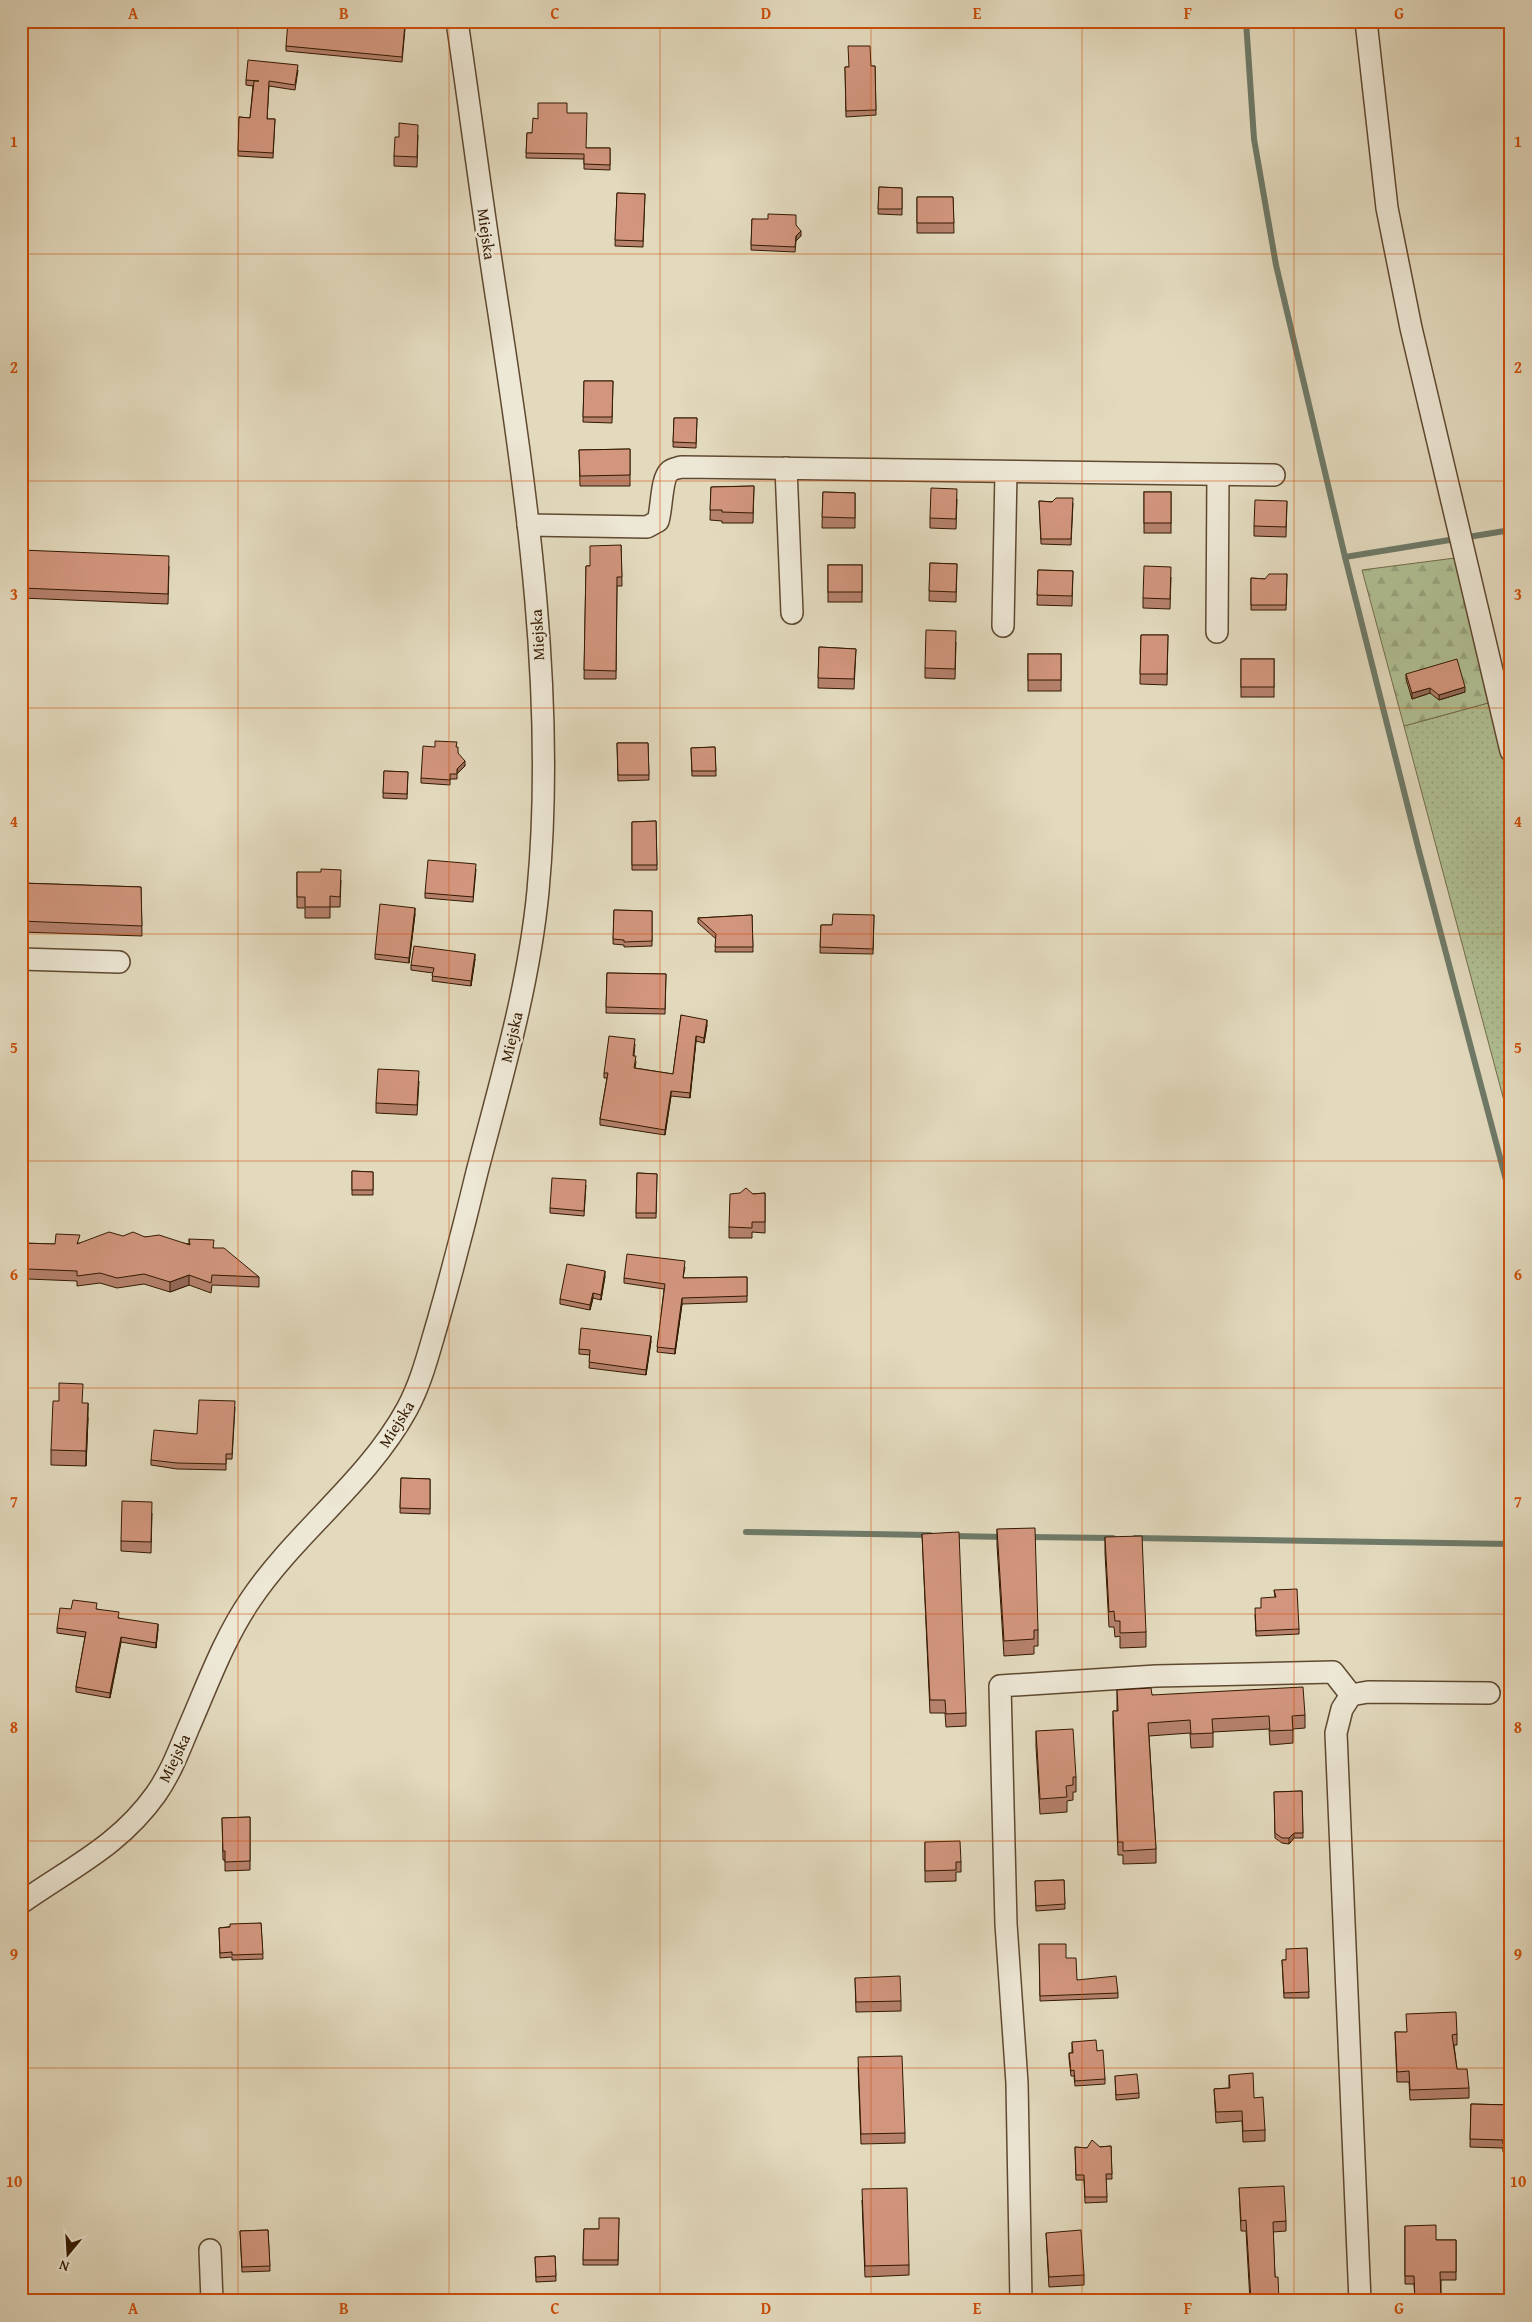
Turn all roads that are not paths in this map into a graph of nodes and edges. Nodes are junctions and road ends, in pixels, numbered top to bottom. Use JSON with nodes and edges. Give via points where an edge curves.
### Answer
{"nodes":[{"id":1,"x":457,"y":21,"type":"edge"},
{"id":2,"x":1366,"y":21,"type":"edge"},
{"id":3,"x":786,"y":468,"type":"junction"},
{"id":4,"x":1006,"y":472,"type":"junction"},
{"id":5,"x":1218,"y":475,"type":"junction"},
{"id":6,"x":1274,"y":475,"type":"dead end"},
{"id":7,"x":528,"y":525,"type":"junction"},
{"id":8,"x":792,"y":613,"type":"dead end"},
{"id":9,"x":1003,"y":626,"type":"dead end"},
{"id":10,"x":1217,"y":632,"type":"dead end"},
{"id":11,"x":1511,"y":751,"type":"edge"},
{"id":12,"x":21,"y":959,"type":"edge"},
{"id":13,"x":119,"y":962,"type":"dead end"},
{"id":14,"x":1489,"y":1693,"type":"dead end"},
{"id":15,"x":1351,"y":1695,"type":"junction"},
{"id":16,"x":21,"y":1903,"type":"edge"},
{"id":17,"x":210,"y":2250,"type":"dead end"},
{"id":18,"x":212,"y":2301,"type":"edge"},
{"id":19,"x":1021,"y":2301,"type":"edge"},
{"id":20,"x":1360,"y":2301,"type":"edge"}],
"edges":[{"from":1,"to":7,"type":"street","name":"Miejska","via":[[520,450]]},
{"from":2,"to":11,"type":"street","via":[[1387,208],[1411,328]]},
{"from":3,"to":4,"type":"street"},
{"from":3,"to":7,"type":"street","via":[[681,467],[670,470],[664,479],[658,521],[647,527]]},
{"from":3,"to":8,"type":"street"},
{"from":4,"to":5,"type":"street"},
{"from":4,"to":9,"type":"street"},
{"from":5,"to":6,"type":"street"},
{"from":5,"to":10,"type":"street"},
{"from":7,"to":16,"type":"street","name":"Miejska","via":[[543,738],[534,925],[504,1069],[424,1370],[404,1414],[380,1449],[255,1593],[242,1613],[180,1752],[157,1793],[101,1851]]},
{"from":12,"to":13,"type":"street"},
{"from":14,"to":15,"type":"street","via":[[1368,1692]]},
{"from":15,"to":19,"type":"street","via":[[1333,1672],[1156,1676],[1000,1686],[1006,1924],[1017,2083]]},
{"from":15,"to":20,"type":"street","via":[[1342,1709],[1336,1733]]},
{"from":17,"to":18,"type":"street"}]}
